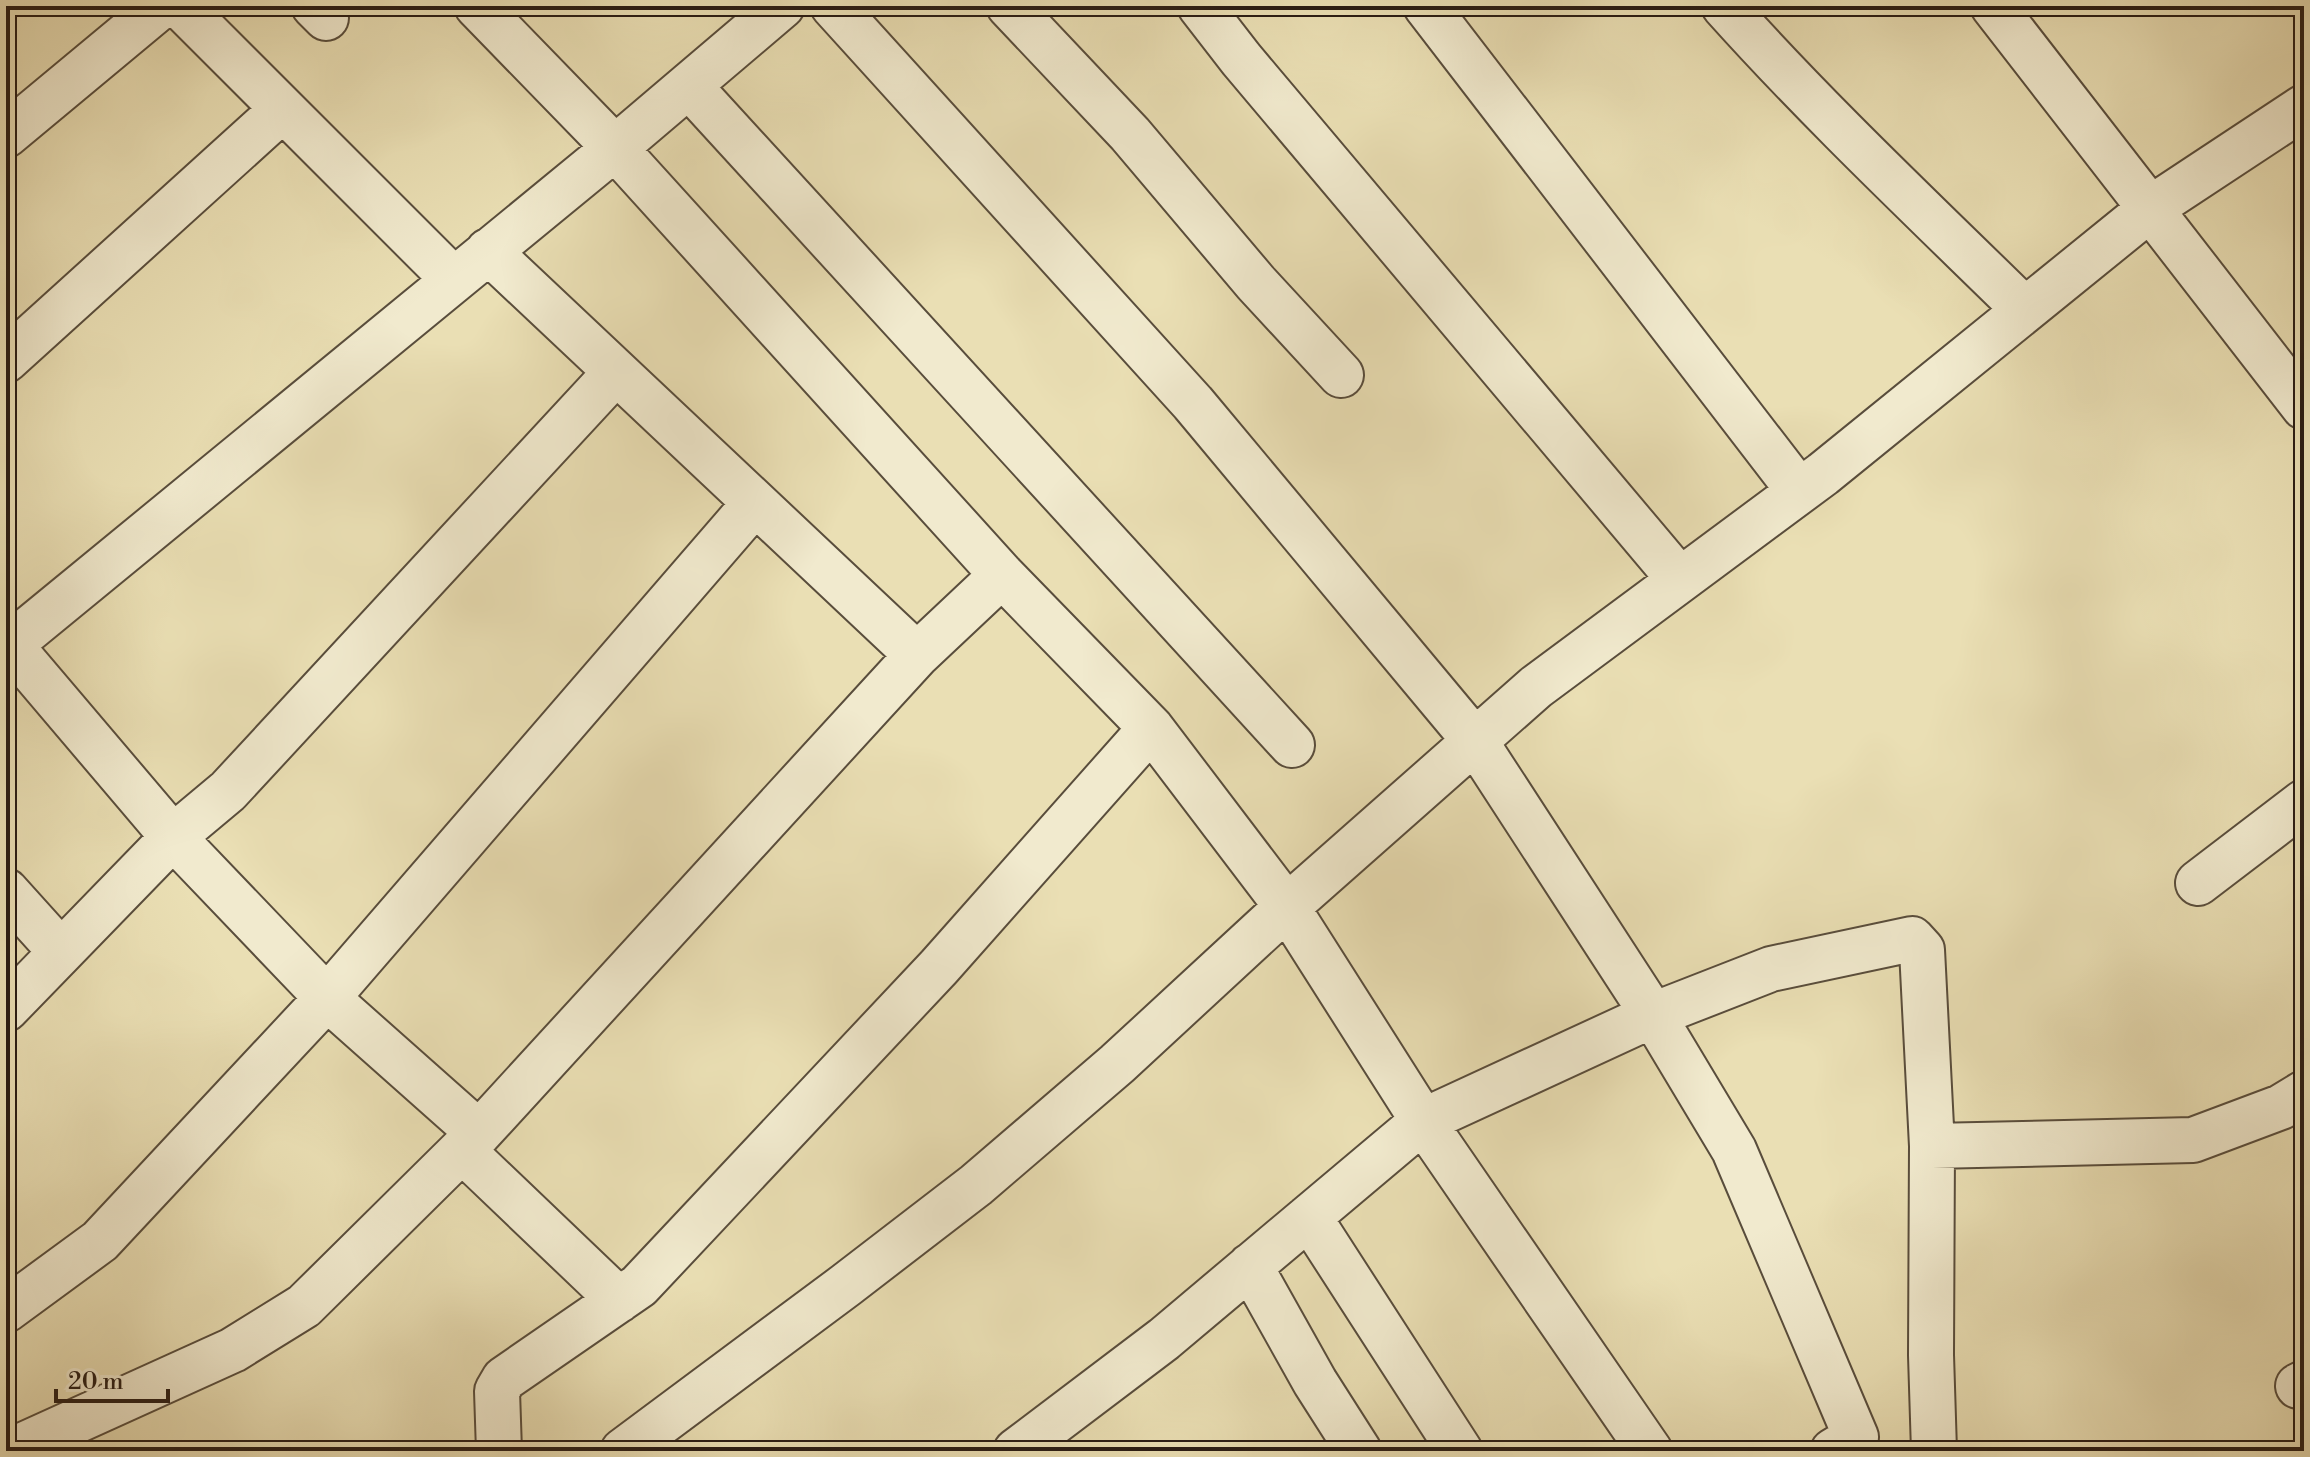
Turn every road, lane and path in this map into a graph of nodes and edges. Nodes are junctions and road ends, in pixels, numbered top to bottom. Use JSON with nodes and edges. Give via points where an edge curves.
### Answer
{"nodes":[{"id":1,"x":161,"y":6,"type":"edge"},
{"id":2,"x":180,"y":6,"type":"edge"},
{"id":3,"x":477,"y":6,"type":"edge"},
{"id":4,"x":782,"y":6,"type":"edge"},
{"id":5,"x":833,"y":6,"type":"edge"},
{"id":6,"x":1009,"y":6,"type":"edge"},
{"id":7,"x":1200,"y":6,"type":"edge"},
{"id":8,"x":1426,"y":6,"type":"edge"},
{"id":9,"x":1724,"y":6,"type":"edge"},
{"id":10,"x":1993,"y":6,"type":"edge"},
{"id":11,"x":689,"y":86,"type":"junction"},
{"id":12,"x":2304,"y":107,"type":"edge"},
{"id":13,"x":283,"y":109,"type":"junction"},
{"id":14,"x":6,"y":135,"type":"edge"},
{"id":15,"x":615,"y":148,"type":"junction"},
{"id":16,"x":2151,"y":208,"type":"junction"},
{"id":17,"x":488,"y":251,"type":"junction"},
{"id":18,"x":454,"y":280,"type":"junction"},
{"id":19,"x":2025,"y":310,"type":"junction"},
{"id":20,"x":6,"y":360,"type":"edge"},
{"id":21,"x":616,"y":372,"type":"junction"},
{"id":22,"x":1341,"y":375,"type":"dead end"},
{"id":23,"x":2304,"y":407,"type":"edge"},
{"id":24,"x":1799,"y":491,"type":"junction"},
{"id":25,"x":755,"y":503,"type":"junction"},
{"id":26,"x":1002,"y":575,"type":"junction"},
{"id":27,"x":1680,"y":580,"type":"junction"},
{"id":28,"x":8,"y":647,"type":"edge"},
{"id":29,"x":917,"y":655,"type":"junction"},
{"id":30,"x":1151,"y":728,"type":"junction"},
{"id":31,"x":1475,"y":741,"type":"junction"},
{"id":32,"x":1292,"y":745,"type":"dead end"},
{"id":33,"x":2304,"y":802,"type":"edge"},
{"id":34,"x":173,"y":837,"type":"junction"},
{"id":35,"x":2198,"y":883,"type":"dead end"},
{"id":36,"x":6,"y":891,"type":"edge"},
{"id":37,"x":1287,"y":907,"type":"junction"},
{"id":38,"x":61,"y":952,"type":"junction"},
{"id":39,"x":327,"y":998,"type":"junction"},
{"id":40,"x":6,"y":1009,"type":"edge"},
{"id":41,"x":1653,"y":1015,"type":"junction"},
{"id":42,"x":2304,"y":1093,"type":"edge"},
{"id":43,"x":1423,"y":1121,"type":"junction"},
{"id":44,"x":470,"y":1142,"type":"junction"},
{"id":45,"x":1932,"y":1146,"type":"junction"},
{"id":46,"x":1309,"y":1217,"type":"junction"},
{"id":47,"x":1250,"y":1266,"type":"junction"},
{"id":48,"x":619,"y":1300,"type":"junction"},
{"id":49,"x":6,"y":1310,"type":"edge"},
{"id":50,"x":10,"y":1451,"type":"edge"},
{"id":51,"x":499,"y":1451,"type":"edge"},
{"id":52,"x":623,"y":1451,"type":"edge"},
{"id":53,"x":1016,"y":1451,"type":"edge"},
{"id":54,"x":1359,"y":1451,"type":"edge"},
{"id":55,"x":1460,"y":1451,"type":"edge"},
{"id":56,"x":1650,"y":1451,"type":"edge"},
{"id":57,"x":1833,"y":1451,"type":"edge"},
{"id":58,"x":1934,"y":1451,"type":"edge"}],
"edges":[{"from":1,"to":14,"type":"street"},
{"from":2,"to":13,"type":"street"},
{"from":3,"to":15,"type":"street"},
{"from":4,"to":11,"type":"street"},
{"from":5,"to":31,"type":"street","via":[[1193,403]]},
{"from":6,"to":22,"type":"street","via":[[1130,134]]},
{"from":7,"to":27,"type":"street"},
{"from":8,"to":24,"type":"street"},
{"from":9,"to":19,"type":"street"},
{"from":10,"to":16,"type":"street"},
{"from":11,"to":15,"type":"street"},
{"from":11,"to":32,"type":"street"},
{"from":12,"to":16,"type":"street"},
{"from":13,"to":18,"type":"street"},
{"from":13,"to":20,"type":"street"},
{"from":15,"to":17,"type":"street"},
{"from":15,"to":26,"type":"street"},
{"from":16,"to":19,"type":"street"},
{"from":16,"to":23,"type":"street"},
{"from":17,"to":18,"type":"street"},
{"from":17,"to":21,"type":"street"},
{"from":18,"to":28,"type":"street"},
{"from":19,"to":24,"type":"street"},
{"from":21,"to":25,"type":"street"},
{"from":21,"to":34,"type":"street","via":[[228,791]]},
{"from":24,"to":27,"type":"street"},
{"from":25,"to":29,"type":"street"},
{"from":25,"to":39,"type":"street"},
{"from":26,"to":29,"type":"street"},
{"from":26,"to":30,"type":"street"},
{"from":27,"to":31,"type":"street","via":[[1536,687]]},
{"from":28,"to":34,"type":"street"},
{"from":29,"to":44,"type":"street"},
{"from":30,"to":37,"type":"street"},
{"from":30,"to":48,"type":"street","via":[[939,967],[639,1286]]},
{"from":31,"to":37,"type":"street"},
{"from":31,"to":41,"type":"street"},
{"from":33,"to":35,"type":"street"},
{"from":34,"to":38,"type":"street"},
{"from":34,"to":39,"type":"street"},
{"from":36,"to":38,"type":"street"},
{"from":37,"to":43,"type":"street"},
{"from":37,"to":52,"type":"street","via":[[976,1185]]},
{"from":38,"to":40,"type":"street"},
{"from":39,"to":44,"type":"street"},
{"from":39,"to":49,"type":"street","via":[[100,1241]]},
{"from":41,"to":43,"type":"street"},
{"from":41,"to":45,"type":"street","via":[[1771,969],[1912,939],[1922,950]]},
{"from":41,"to":57,"type":"street","via":[[1734,1150],[1856,1437]]},
{"from":42,"to":45,"type":"street","via":[[2193,1140]]},
{"from":43,"to":46,"type":"street"},
{"from":43,"to":56,"type":"street"},
{"from":44,"to":48,"type":"street"},
{"from":44,"to":50,"type":"street","via":[[304,1306],[233,1350]]},
{"from":45,"to":58,"type":"street"},
{"from":46,"to":47,"type":"street"},
{"from":46,"to":55,"type":"street"},
{"from":47,"to":53,"type":"street"},
{"from":47,"to":54,"type":"street"},
{"from":48,"to":51,"type":"street","via":[[504,1379],[497,1391]]}]}
